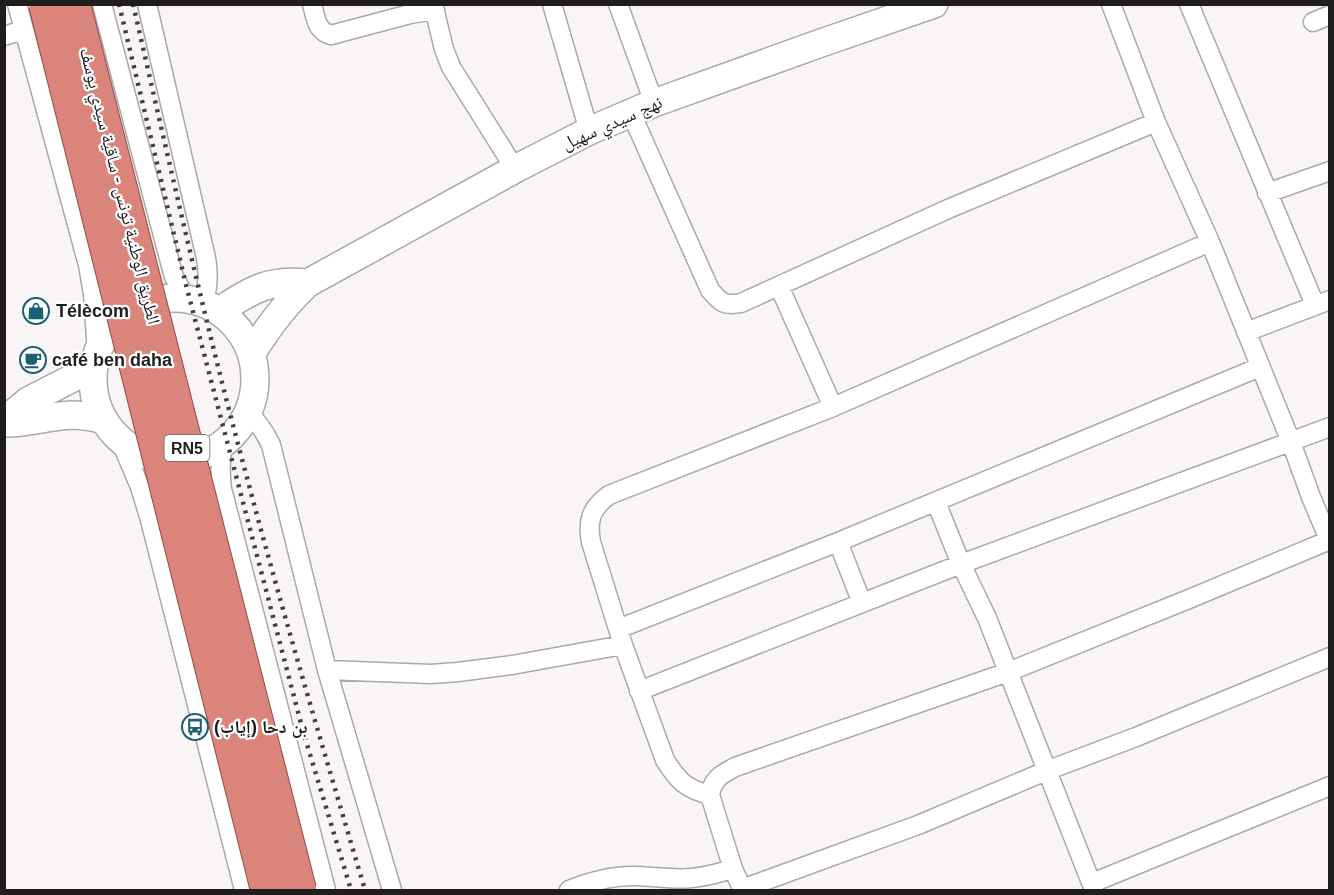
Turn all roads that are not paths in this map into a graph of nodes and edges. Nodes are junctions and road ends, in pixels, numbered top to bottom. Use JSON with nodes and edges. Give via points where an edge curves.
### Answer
{"nodes":[{"id":1,"x":17,"y":4,"type":"edge"},
{"id":2,"x":45,"y":4,"type":"edge"},
{"id":3,"x":74,"y":4,"type":"edge"},
{"id":4,"x":102,"y":4,"type":"edge"},
{"id":5,"x":147,"y":4,"type":"edge"},
{"id":6,"x":312,"y":4,"type":"edge"},
{"id":7,"x":552,"y":4,"type":"edge"},
{"id":8,"x":618,"y":4,"type":"edge"},
{"id":9,"x":934,"y":4,"type":"edge"},
{"id":10,"x":1111,"y":4,"type":"edge"},
{"id":11,"x":1189,"y":4,"type":"edge"},
{"id":12,"x":434,"y":7,"type":"edge"},
{"id":13,"x":23,"y":30,"type":"junction"},
{"id":14,"x":4,"y":36,"type":"edge"},
{"id":15,"x":642,"y":108,"type":"junction"},
{"id":16,"x":1156,"y":122,"type":"junction"},
{"id":17,"x":589,"y":131,"type":"junction"},
{"id":18,"x":515,"y":169,"type":"junction"},
{"id":19,"x":1329,"y":171,"type":"edge"},
{"id":20,"x":1267,"y":193,"type":"junction"},
{"id":21,"x":1210,"y":242,"type":"junction"},
{"id":22,"x":308,"y":283,"type":"junction"},
{"id":23,"x":779,"y":286,"type":"junction"},
{"id":24,"x":1322,"y":303,"type":"edge"},
{"id":25,"x":203,"y":304,"type":"junction"},
{"id":26,"x":1246,"y":332,"type":"junction"},
{"id":27,"x":252,"y":353,"type":"junction"},
{"id":28,"x":95,"y":360,"type":"junction"},
{"id":29,"x":1260,"y":367,"type":"junction"},
{"id":30,"x":833,"y":407,"type":"junction"},
{"id":31,"x":248,"y":413,"type":"junction"},
{"id":32,"x":4,"y":422,"type":"edge"},
{"id":33,"x":1329,"y":427,"type":"edge"},
{"id":34,"x":112,"y":430,"type":"junction"},
{"id":35,"x":1291,"y":442,"type":"junction"},
{"id":36,"x":223,"y":445,"type":"junction"},
{"id":37,"x":936,"y":502,"type":"junction"},
{"id":38,"x":1329,"y":541,"type":"edge"},
{"id":39,"x":838,"y":542,"type":"junction"},
{"id":40,"x":961,"y":564,"type":"junction"},
{"id":41,"x":862,"y":603,"type":"junction"},
{"id":42,"x":621,"y":637,"type":"junction"},
{"id":43,"x":1329,"y":657,"type":"edge"},
{"id":44,"x":327,"y":670,"type":"junction"},
{"id":45,"x":1008,"y":672,"type":"junction"},
{"id":46,"x":639,"y":691,"type":"junction"},
{"id":47,"x":1046,"y":771,"type":"junction"},
{"id":48,"x":1329,"y":786,"type":"edge"},
{"id":49,"x":710,"y":795,"type":"junction"},
{"id":50,"x":733,"y":869,"type":"junction"},
{"id":51,"x":1093,"y":887,"type":"edge"},
{"id":52,"x":742,"y":890,"type":"edge"},
{"id":53,"x":244,"y":891,"type":"edge"},
{"id":54,"x":267,"y":891,"type":"edge"},
{"id":55,"x":300,"y":891,"type":"edge"},
{"id":56,"x":326,"y":891,"type":"edge"},
{"id":57,"x":392,"y":891,"type":"edge"},
{"id":58,"x":569,"y":891,"type":"edge"}],
"edges":[{"from":1,"to":13,"type":"street"},
{"from":2,"to":54,"type":"highway","name":"الطريق الوطنية تونس - ساقية سيدي يوسف","number":"RN5","bridge":true},
{"from":3,"to":55,"type":"highway","name":"الطريق الوطنية تونس - ساقية سيدي يوسف","number":"RN5","bridge":true},
{"from":4,"to":25,"type":"street","via":[[174,277]]},
{"from":5,"to":25,"type":"street","via":[[206,258]]},
{"from":6,"to":12,"type":"street","via":[[318,27],[331,35]]},
{"from":7,"to":17,"type":"street"},
{"from":8,"to":15,"type":"street"},
{"from":9,"to":15,"type":"main road","name":"نهج سيدي سهيل"},
{"from":10,"to":16,"type":"street"},
{"from":11,"to":20,"type":"street"},
{"from":12,"to":18,"type":"street","via":[[451,66]]},
{"from":13,"to":14,"type":"street"},
{"from":13,"to":28,"type":"street","via":[[88,265]]},
{"from":15,"to":17,"type":"main road","name":"نهج سيدي سهيل"},
{"from":15,"to":23,"type":"street","via":[[710,290],[719,301],[729,305]]},
{"from":16,"to":21,"type":"street"},
{"from":16,"to":23,"type":"street","via":[[948,209]]},
{"from":17,"to":18,"type":"main road","name":"نهج سيدي سهيل"},
{"from":18,"to":22,"type":"main road","name":"نهج سيدي سهيل"},
{"from":19,"to":20,"type":"street"},
{"from":20,"to":24,"type":"street"},
{"from":21,"to":26,"type":"street"},
{"from":21,"to":30,"type":"street"},
{"from":22,"to":25,"type":"main road","via":[[277,282]]},
{"from":22,"to":27,"type":"main road","name":"نهج سيدي سهيل","via":[[277,315]]},
{"from":23,"to":30,"type":"street"},
{"from":24,"to":26,"type":"street"},
{"from":25,"to":27,"type":"main road","via":[[233,322]]},
{"from":25,"to":28,"type":"main road","via":[[167,297],[131,310],[104,337]]},
{"from":26,"to":29,"type":"street"},
{"from":27,"to":31,"type":"main road","via":[[254,394]]},
{"from":28,"to":32,"type":"main road","via":[[28,401]]},
{"from":28,"to":34,"type":"main road","via":[[96,403]]},
{"from":29,"to":35,"type":"street"},
{"from":29,"to":37,"type":"street"},
{"from":30,"to":42,"type":"street","via":[[600,501],[589,531]]},
{"from":31,"to":36,"type":"main road"},
{"from":31,"to":44,"type":"street","via":[[271,445]]},
{"from":32,"to":34,"type":"main road","via":[[86,416]]},
{"from":33,"to":35,"type":"street"},
{"from":34,"to":36,"type":"main road","via":[[136,451],[153,458],[189,459]]},
{"from":34,"to":53,"type":"street","via":[[140,487],[150,520]]},
{"from":35,"to":38,"type":"street"},
{"from":35,"to":40,"type":"street"},
{"from":36,"to":56,"type":"street","via":[[222,489]]},
{"from":37,"to":39,"type":"street"},
{"from":37,"to":40,"type":"street"},
{"from":38,"to":45,"type":"street"},
{"from":39,"to":41,"type":"street"},
{"from":39,"to":42,"type":"street"},
{"from":40,"to":41,"type":"street"},
{"from":40,"to":45,"type":"street"},
{"from":41,"to":46,"type":"street"},
{"from":42,"to":44,"type":"street","via":[[502,667],[458,672]]},
{"from":42,"to":46,"type":"street"},
{"from":43,"to":47,"type":"street"},
{"from":44,"to":57,"type":"street"},
{"from":45,"to":47,"type":"street"},
{"from":45,"to":49,"type":"street","via":[[735,767],[716,779]]},
{"from":46,"to":49,"type":"street","via":[[675,776],[685,786]]},
{"from":47,"to":51,"type":"street"},
{"from":47,"to":52,"type":"street","via":[[918,825]]},
{"from":48,"to":51,"type":"street"},
{"from":49,"to":50,"type":"street"},
{"from":50,"to":52,"type":"street"},
{"from":50,"to":58,"type":"street","via":[[694,878],[607,878]]}]}
